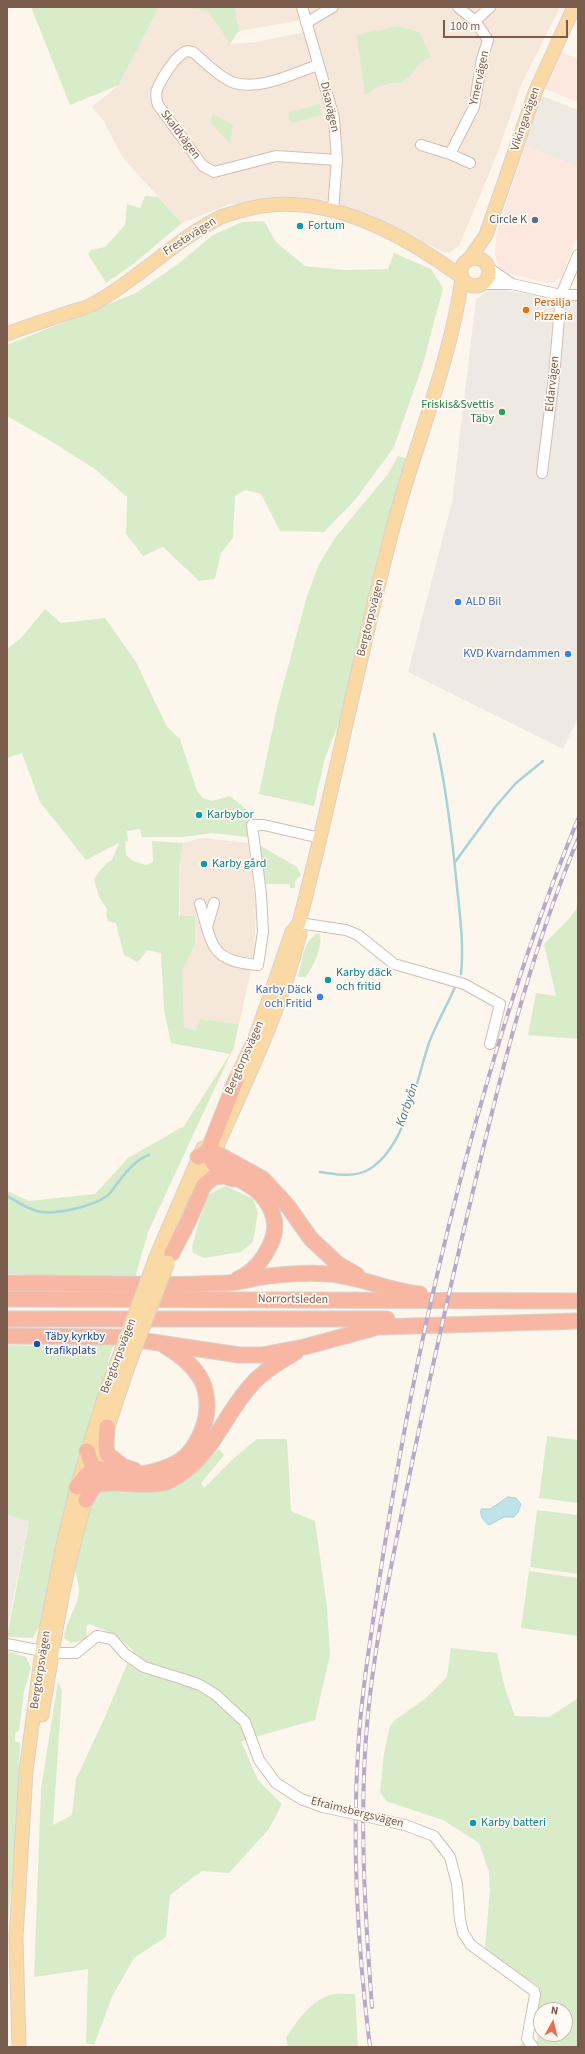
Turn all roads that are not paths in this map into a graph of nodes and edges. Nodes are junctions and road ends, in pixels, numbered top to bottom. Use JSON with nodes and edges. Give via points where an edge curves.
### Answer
{"nodes":[{"id":1,"x":302,"y":7,"type":"edge"},
{"id":2,"x":334,"y":7,"type":"edge"},
{"id":3,"x":458,"y":7,"type":"edge"},
{"id":4,"x":490,"y":7,"type":"edge"},
{"id":5,"x":574,"y":7,"type":"edge"},
{"id":6,"x":475,"y":20,"type":"junction"},
{"id":7,"x":306,"y":23,"type":"junction"},
{"id":8,"x":318,"y":64,"type":"junction"},
{"id":9,"x":422,"y":145,"type":"dead end"},
{"id":10,"x":450,"y":154,"type":"junction"},
{"id":11,"x":337,"y":160,"type":"junction"},
{"id":12,"x":470,"y":163,"type":"dead end"},
{"id":13,"x":333,"y":210,"type":"junction"},
{"id":14,"x":486,"y":235,"type":"junction"},
{"id":15,"x":430,"y":254,"type":"junction"},
{"id":16,"x":578,"y":255,"type":"edge"},
{"id":17,"x":469,"y":259,"type":"junction"},
{"id":18,"x":488,"y":266,"type":"junction"},
{"id":19,"x":462,"y":278,"type":"junction"},
{"id":20,"x":512,"y":284,"type":"junction"},
{"id":21,"x":481,"y":285,"type":"junction"},
{"id":22,"x":561,"y":295,"type":"junction"},
{"id":23,"x":578,"y":296,"type":"edge"},
{"id":24,"x":457,"y":318,"type":"junction"},
{"id":25,"x":7,"y":334,"type":"edge"},
{"id":26,"x":542,"y":473,"type":"dead end"},
{"id":27,"x":320,"y":838,"type":"junction"},
{"id":28,"x":214,"y":903,"type":"dead end"},
{"id":29,"x":200,"y":904,"type":"dead end"},
{"id":30,"x":299,"y":923,"type":"junction"},
{"id":31,"x":207,"y":927,"type":"junction"},
{"id":32,"x":490,"y":1044,"type":"dead end"},
{"id":33,"x":236,"y":1080,"type":"joint"},
{"id":34,"x":208,"y":1155,"type":"junction"},
{"id":35,"x":246,"y":1183,"type":"junction"},
{"id":36,"x":170,"y":1257,"type":"junction"},
{"id":37,"x":370,"y":1282,"type":"junction"},
{"id":38,"x":7,"y":1283,"type":"edge"},
{"id":39,"x":230,"y":1283,"type":"junction"},
{"id":40,"x":7,"y":1299,"type":"edge"},
{"id":41,"x":514,"y":1300,"type":"junction"},
{"id":42,"x":578,"y":1301,"type":"edge"},
{"id":43,"x":7,"y":1319,"type":"edge"},
{"id":44,"x":578,"y":1320,"type":"edge"},
{"id":45,"x":7,"y":1336,"type":"edge"},
{"id":46,"x":149,"y":1341,"type":"junction"},
{"id":47,"x":304,"y":1347,"type":"junction"},
{"id":48,"x":124,"y":1362,"type":"junction"},
{"id":49,"x":107,"y":1427,"type":"junction"},
{"id":50,"x":87,"y":1451,"type":"junction"},
{"id":51,"x":94,"y":1470,"type":"junction"},
{"id":52,"x":153,"y":1471,"type":"junction"},
{"id":53,"x":124,"y":1485,"type":"junction"},
{"id":54,"x":77,"y":1487,"type":"junction"},
{"id":55,"x":86,"y":1500,"type":"junction"},
{"id":56,"x":7,"y":1644,"type":"edge"},
{"id":57,"x":47,"y":1652,"type":"junction"},
{"id":58,"x":19,"y":2047,"type":"edge"},
{"id":59,"x":533,"y":2047,"type":"edge"}],
"edges":[{"from":1,"to":7,"type":"street","name":"Disavägen"},
{"from":2,"to":7,"type":"street"},
{"from":3,"to":6,"type":"street","name":"Ymervägen"},
{"from":4,"to":6,"type":"street"},
{"from":5,"to":14,"type":"main road","name":"Vikingavägen","via":[[536,90]]},
{"from":6,"to":10,"type":"street","name":"Ymervägen","via":[[488,40],[474,107]]},
{"from":7,"to":8,"type":"street","name":"Disavägen"},
{"from":8,"to":11,"type":"street","name":"Disavägen","via":[[334,118]]},
{"from":8,"to":11,"type":"street","name":"Skaldvägen","via":[[265,82],[245,84],[223,77],[193,52],[187,51],[178,55],[158,87],[156,100],[203,166],[214,172],[276,156]]},
{"from":9,"to":10,"type":"street"},
{"from":10,"to":12,"type":"street"},
{"from":11,"to":13,"type":"street","name":"Disavägen"},
{"from":13,"to":15,"type":"main road","name":"Frestavägen","via":[[359,218]]},
{"from":13,"to":25,"type":"main road","name":"Frestavägen","via":[[304,205],[272,204],[218,218],[181,240],[119,290],[93,304]]},
{"from":14,"to":17,"type":"main road","name":"Vikingavägen"},
{"from":14,"to":18,"type":"main road","name":"Vikingavägen"},
{"from":15,"to":17,"type":"main road","name":"Frestavägen"},
{"from":15,"to":19,"type":"main road","name":"Frestavägen"},
{"from":16,"to":22,"type":"street","name":"Eldarvägen"},
{"from":17,"to":18,"type":"main road","via":[[481,259]]},
{"from":17,"to":19,"type":"main road","via":[[462,268]]},
{"from":18,"to":20,"type":"street"},
{"from":18,"to":21,"type":"main road","via":[[488,277]]},
{"from":19,"to":21,"type":"main road","via":[[468,285]]},
{"from":19,"to":24,"type":"main road","name":"Bergtorpsvägen"},
{"from":20,"to":21,"type":"street"},
{"from":20,"to":22,"type":"street"},
{"from":21,"to":24,"type":"main road","name":"Bergtorpsvägen"},
{"from":22,"to":23,"type":"street"},
{"from":22,"to":26,"type":"street","name":"Eldarvägen"},
{"from":24,"to":27,"type":"main road","name":"Bergtorpsvägen","via":[[396,519],[362,651]]},
{"from":27,"to":30,"type":"main road","name":"Bergtorpsvägen"},
{"from":27,"to":31,"type":"street","via":[[264,825],[252,825],[262,894],[263,932],[258,965],[240,964],[219,954],[213,946]]},
{"from":28,"to":31,"type":"street"},
{"from":29,"to":31,"type":"street"},
{"from":30,"to":32,"type":"street","via":[[346,930],[358,935],[394,964],[464,984],[500,1004]]},
{"from":30,"to":33,"type":"main road","name":"Bergtorpsvägen","via":[[292,932],[256,1036]]},
{"from":30,"to":34,"type":"main road","name":"Bergtorpsvägen","via":[[301,931],[295,955],[265,1041]]},
{"from":33,"to":34,"type":"highway"},
{"from":34,"to":35,"type":"highway","via":[[217,1167]]},
{"from":34,"to":36,"type":"main road","name":"Bergtorpsvägen"},
{"from":34,"to":37,"type":"highway","via":[[263,1178],[287,1205],[311,1239],[338,1264]]},
{"from":34,"to":48,"type":"main road","name":"Bergtorpsvägen","bridge":true,"via":[[156,1257]]},
{"from":35,"to":36,"type":"highway","via":[[224,1176],[214,1178],[204,1185]]},
{"from":35,"to":39,"type":"highway","via":[[267,1201],[274,1216],[275,1233],[263,1259],[249,1274]]},
{"from":36,"to":48,"type":"main road","name":"Bergtorpsvägen","bridge":true},
{"from":37,"to":39,"type":"highway","via":[[310,1273],[285,1274]]},
{"from":37,"to":41,"type":"highway","via":[[418,1294]]},
{"from":38,"to":39,"type":"highway"},
{"from":40,"to":41,"type":"highway","name":"Norrortsleden","via":[[438,1302]]},
{"from":41,"to":42,"type":"highway","name":"Norrortsleden"},
{"from":43,"to":44,"type":"highway","name":"Norrortsleden"},
{"from":44,"to":47,"type":"highway","via":[[378,1327]]},
{"from":45,"to":46,"type":"highway","via":[[104,1336]]},
{"from":46,"to":47,"type":"highway","via":[[239,1355]]},
{"from":46,"to":52,"type":"highway","via":[[165,1346],[186,1358],[200,1376],[205,1390],[207,1416],[199,1441],[185,1457],[173,1465]]},
{"from":47,"to":53,"type":"highway","via":[[254,1381],[203,1455],[185,1471],[168,1482]]},
{"from":48,"to":49,"type":"main road","name":"Bergtorpsvägen"},
{"from":48,"to":50,"type":"main road","name":"Bergtorpsvägen","via":[[107,1388]]},
{"from":49,"to":51,"type":"main road","name":"Bergtorpsvägen"},
{"from":49,"to":52,"type":"highway","via":[[107,1454],[124,1466],[140,1472]]},
{"from":50,"to":51,"type":"highway"},
{"from":50,"to":54,"type":"main road","name":"Bergtorpsvägen"},
{"from":51,"to":52,"type":"highway","via":[[103,1468],[136,1475]]},
{"from":51,"to":53,"type":"highway","via":[[104,1478]]},
{"from":51,"to":54,"type":"highway","via":[[86,1475]]},
{"from":51,"to":55,"type":"main road","name":"Bergtorpsvägen"},
{"from":53,"to":55,"type":"highway","via":[[104,1483],[94,1487]]},
{"from":54,"to":57,"type":"main road","name":"Bergtorpsvägen","via":[[63,1545]]},
{"from":55,"to":57,"type":"main road","name":"Bergtorpsvägen"},
{"from":56,"to":57,"type":"street","name":"Efraimsbergsvägen"},
{"from":57,"to":58,"type":"main road","name":"Bergtorpsvägen","via":[[33,1771],[24,1815],[16,1937]]},
{"from":57,"to":59,"type":"street","name":"Efraimsbergsvägen","bridge":true,"via":[[76,1653],[98,1636],[112,1639],[124,1654],[144,1667],[200,1685],[216,1695],[244,1722],[259,1760],[276,1783],[301,1800],[405,1825],[434,1836],[450,1857],[457,1884],[463,1933],[471,1945],[534,1991],[527,2039]]}]}
